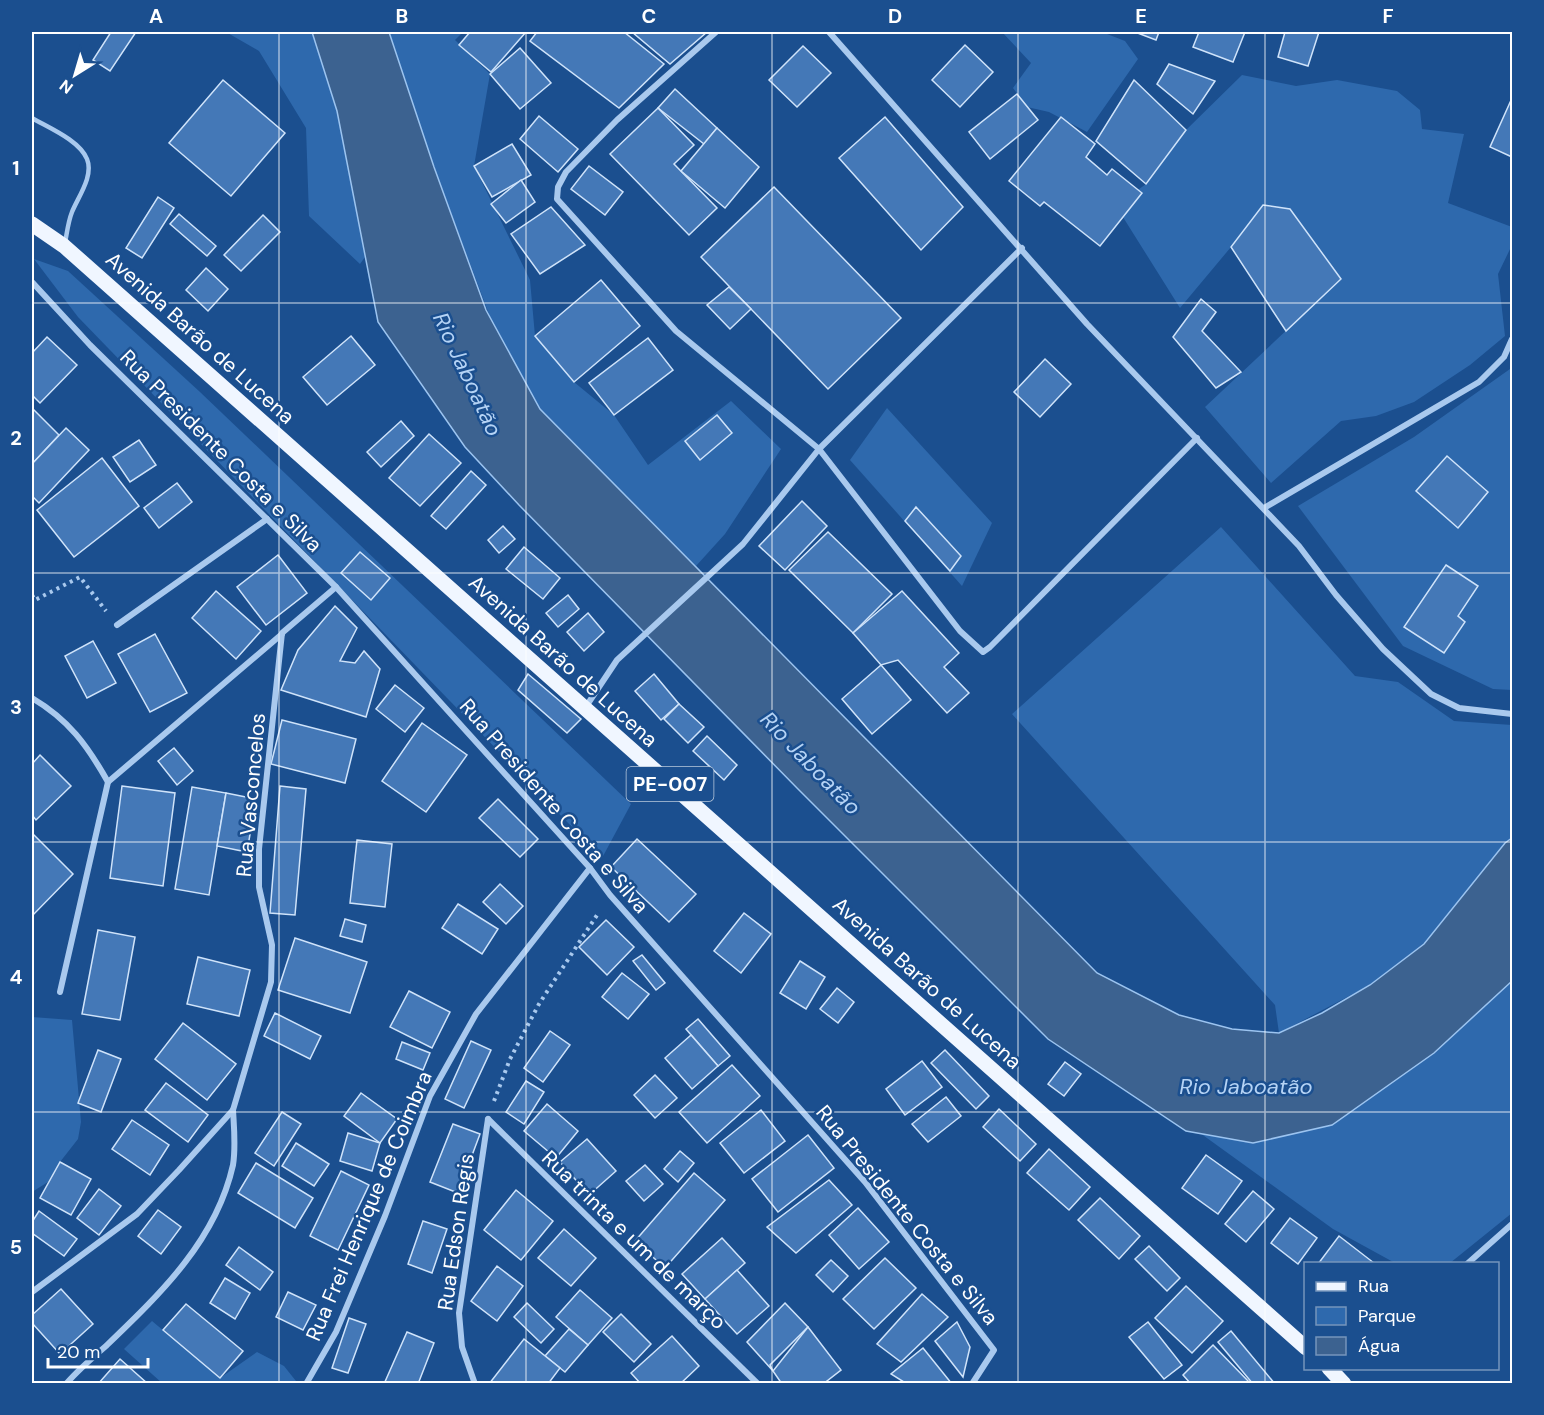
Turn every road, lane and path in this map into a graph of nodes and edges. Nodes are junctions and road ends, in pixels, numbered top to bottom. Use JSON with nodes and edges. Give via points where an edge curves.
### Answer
{"nodes":[{"id":1,"x":716,"y":32,"type":"edge"},
{"id":2,"x":829,"y":32,"type":"edge"},
{"id":3,"x":32,"y":118,"type":"edge"},
{"id":4,"x":32,"y":224,"type":"edge"},
{"id":5,"x":64,"y":246,"type":"junction"},
{"id":6,"x":1022,"y":248,"type":"junction"},
{"id":7,"x":32,"y":282,"type":"edge"},
{"id":8,"x":1512,"y":339,"type":"edge"},
{"id":9,"x":1197,"y":438,"type":"junction"},
{"id":10,"x":819,"y":449,"type":"junction"},
{"id":11,"x":1264,"y":508,"type":"junction"},
{"id":12,"x":267,"y":519,"type":"junction"},
{"id":13,"x":336,"y":587,"type":"junction"},
{"id":14,"x":32,"y":595,"type":"edge"},
{"id":15,"x":117,"y":625,"type":"joint"},
{"id":16,"x":282,"y":633,"type":"junction"},
{"id":17,"x":32,"y":698,"type":"edge"},
{"id":18,"x":585,"y":708,"type":"junction"},
{"id":19,"x":1512,"y":714,"type":"edge"},
{"id":20,"x":108,"y":782,"type":"junction"},
{"id":21,"x":590,"y":868,"type":"junction"},
{"id":22,"x":610,"y":895,"type":"junction"},
{"id":23,"x":60,"y":992,"type":"dead end"},
{"id":24,"x":232,"y":1110,"type":"junction"},
{"id":25,"x":488,"y":1119,"type":"junction"},
{"id":26,"x":1512,"y":1224,"type":"edge"},
{"id":27,"x":1468,"y":1262,"type":"edge"},
{"id":28,"x":32,"y":1292,"type":"edge"},
{"id":29,"x":1304,"y":1347,"type":"edge"},
{"id":30,"x":66,"y":1383,"type":"edge"},
{"id":31,"x":306,"y":1383,"type":"edge"},
{"id":32,"x":476,"y":1383,"type":"edge"},
{"id":33,"x":758,"y":1383,"type":"edge"},
{"id":34,"x":972,"y":1383,"type":"edge"}],
"edges":[{"from":1,"to":10,"type":"street","via":[[617,120],[566,172],[558,186],[557,199],[676,331]]},
{"from":2,"to":6,"type":"street"},
{"from":3,"to":5,"type":"lane","via":[[70,141],[87,159],[89,172],[71,214]]},
{"from":4,"to":5,"type":"main road","name":"Avenida Barão de Lucena","number":"PE-007"},
{"from":5,"to":18,"type":"main road","name":"Avenida Barão de Lucena","number":"PE-007"},
{"from":6,"to":9,"type":"street"},
{"from":6,"to":10,"type":"street"},
{"from":7,"to":12,"type":"street","name":"Rua Presidente Costa e Silva","via":[[90,345]]},
{"from":8,"to":11,"type":"street","via":[[1504,357],[1479,382]]},
{"from":9,"to":10,"type":"street","via":[[983,652],[960,631]]},
{"from":9,"to":11,"type":"street"},
{"from":10,"to":18,"type":"street","via":[[743,544],[616,660]]},
{"from":11,"to":19,"type":"street","via":[[1383,649],[1431,694],[1459,708]]},
{"from":12,"to":13,"type":"street","name":"Rua Presidente Costa e Silva"},
{"from":12,"to":15,"type":"street"},
{"from":13,"to":16,"type":"street"},
{"from":13,"to":21,"type":"street","name":"Rua Presidente Costa e Silva"},
{"from":14,"to":15,"type":"path","via":[[35,600],[80,578]]},
{"from":16,"to":20,"type":"street"},
{"from":16,"to":24,"type":"street","name":"Rua Vasconcelos","via":[[259,849],[259,887],[272,945],[271,982]]},
{"from":17,"to":20,"type":"street","via":[[53,711],[88,748]]},
{"from":18,"to":29,"type":"main road","name":"Avenida Barão de Lucena","number":"PE-007"},
{"from":20,"to":23,"type":"street"},
{"from":21,"to":22,"type":"street","name":"Rua Presidente Costa e Silva"},
{"from":21,"to":31,"type":"street","name":"Rua Frei Henrique de Coimbra","via":[[476,1014],[430,1096],[336,1332]]},
{"from":22,"to":25,"type":"path","via":[[539,1004],[510,1059]]},
{"from":22,"to":34,"type":"street","name":"Rua Presidente Costa e Silva","via":[[865,1182],[994,1350]]},
{"from":24,"to":28,"type":"street","name":"Rua Vasconcelos","via":[[137,1214]]},
{"from":24,"to":30,"type":"street","via":[[233,1164],[219,1209],[193,1255],[156,1297]]},
{"from":25,"to":32,"type":"street","name":"Rua Edson Regis","via":[[459,1313],[462,1347]]},
{"from":25,"to":33,"type":"street","name":"Rua trinta e um de março"},
{"from":26,"to":27,"type":"street"}]}
